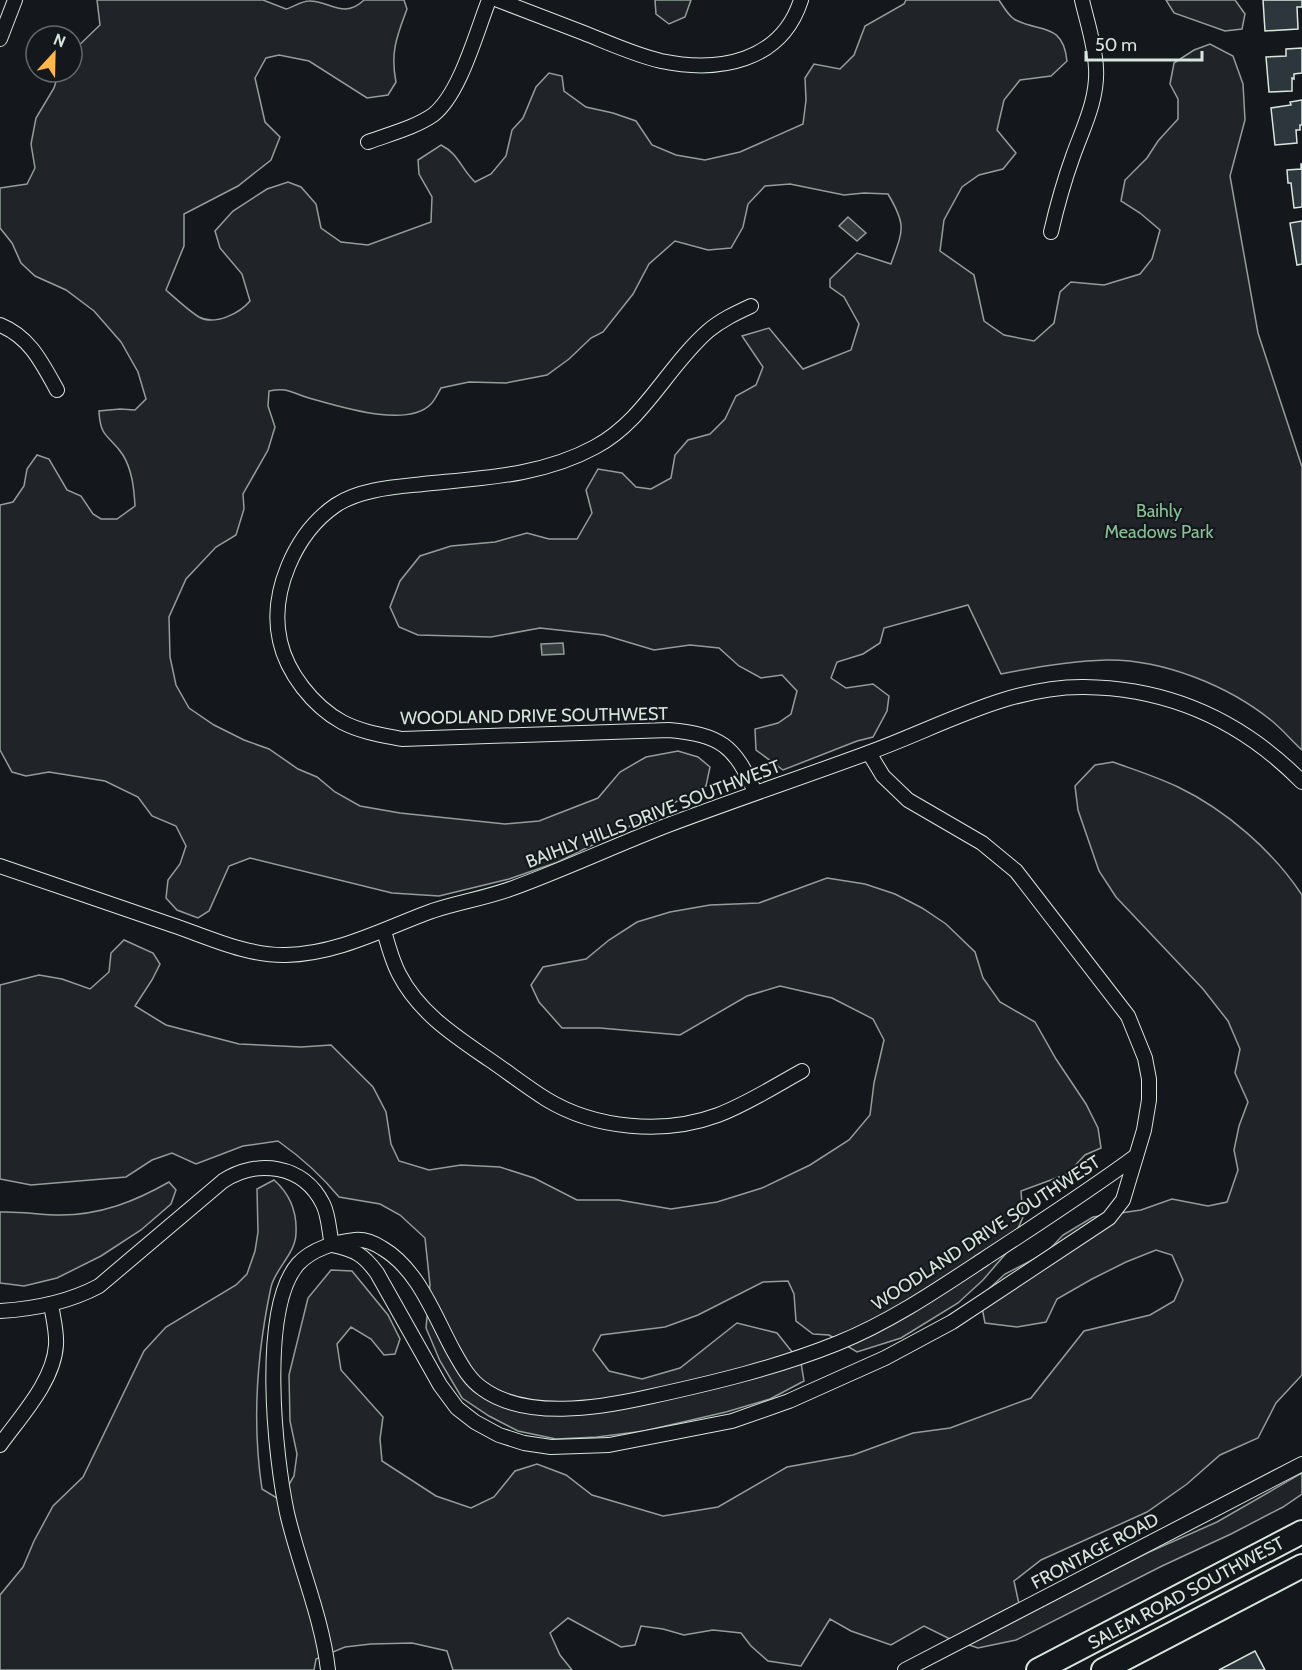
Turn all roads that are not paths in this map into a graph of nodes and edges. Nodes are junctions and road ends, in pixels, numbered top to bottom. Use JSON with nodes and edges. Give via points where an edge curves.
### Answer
{"nodes":[{"id":1,"x":15,"y":0,"type":"edge"},
{"id":2,"x":489,"y":0,"type":"edge"},
{"id":3,"x":498,"y":0,"type":"edge"},
{"id":4,"x":801,"y":0,"type":"edge"},
{"id":5,"x":1082,"y":0,"type":"edge"},
{"id":6,"x":0,"y":39,"type":"edge"},
{"id":7,"x":368,"y":141,"type":"dead end"},
{"id":8,"x":1051,"y":232,"type":"dead end"},
{"id":9,"x":751,"y":306,"type":"dead end"},
{"id":10,"x":0,"y":325,"type":"edge"},
{"id":11,"x":57,"y":390,"type":"dead end"},
{"id":12,"x":869,"y":753,"type":"junction"},
{"id":13,"x":1302,"y":782,"type":"edge"},
{"id":14,"x":755,"y":792,"type":"junction"},
{"id":15,"x":0,"y":866,"type":"edge"},
{"id":16,"x":384,"y":931,"type":"junction"},
{"id":17,"x":802,"y":1071,"type":"dead end"},
{"id":18,"x":1136,"y":1156,"type":"junction"},
{"id":19,"x":332,"y":1245,"type":"junction"},
{"id":20,"x":51,"y":1304,"type":"junction"},
{"id":21,"x":0,"y":1311,"type":"edge"},
{"id":22,"x":0,"y":1445,"type":"edge"},
{"id":23,"x":1302,"y":1464,"type":"edge"},
{"id":24,"x":1302,"y":1532,"type":"edge"},
{"id":25,"x":1302,"y":1566,"type":"edge"},
{"id":26,"x":1302,"y":1579,"type":"edge"},
{"id":27,"x":1169,"y":1636,"type":"junction"},
{"id":28,"x":328,"y":1670,"type":"edge"},
{"id":29,"x":905,"y":1670,"type":"edge"},
{"id":30,"x":1038,"y":1670,"type":"edge"},
{"id":31,"x":1103,"y":1670,"type":"edge"}],
"edges":[{"from":1,"to":6,"type":"street"},
{"from":2,"to":7,"type":"street","via":[[446,103],[416,124]]},
{"from":3,"to":4,"type":"street","via":[[660,61],[697,66],[731,63],[773,44],[787,30]]},
{"from":5,"to":8,"type":"street","via":[[1093,47],[1095,88]]},
{"from":9,"to":14,"type":"street","name":"WOODLAND DRIVE SOUTHWEST","via":[[709,330],[637,414],[580,455],[542,469],[510,475],[378,490],[336,505],[300,543],[287,570],[278,619],[288,664],[302,686],[318,705],[341,722],[365,732],[402,739],[691,732],[706,735],[733,752]]},
{"from":10,"to":11,"type":"street","via":[[22,337],[34,350]]},
{"from":12,"to":13,"type":"street","name":"BAIHLY HILLS DRIVE SOUTHWEST","via":[[1014,697],[1081,687],[1119,689],[1154,694],[1225,721],[1283,762]]},
{"from":12,"to":14,"type":"street","name":"BAIHLY HILLS DRIVE SOUTHWEST"},
{"from":12,"to":18,"type":"street","name":"WOODLAND DRIVE SOUTHWEST","via":[[882,776],[908,801],[982,843],[1016,871],[1128,1016],[1149,1079],[1144,1130]]},
{"from":14,"to":16,"type":"street","name":"BAIHLY HILLS DRIVE SOUTHWEST","via":[[513,888],[430,912]]},
{"from":15,"to":16,"type":"street","name":"BAIHLY HILLS DRIVE SOUTHWEST","via":[[243,949],[269,954],[335,948]]},
{"from":16,"to":17,"type":"street","via":[[397,972],[412,997],[433,1018],[547,1100],[576,1114],[635,1126],[698,1121],[736,1107]]},
{"from":18,"to":19,"type":"street","name":"WOODLAND DRIVE SOUTHWEST","via":[[922,1300],[870,1329],[770,1367],[632,1401],[589,1407],[526,1406],[482,1389],[465,1371],[404,1265],[375,1244],[359,1239]]},
{"from":18,"to":19,"type":"street","name":"WOODLAND DRIVE SOUTHWEST","via":[[1123,1200],[1109,1218],[920,1341],[789,1401],[732,1420],[609,1445],[551,1447],[524,1443],[475,1422],[457,1408],[440,1385],[368,1260],[354,1250]]},
{"from":19,"to":20,"type":"street","via":[[324,1205],[311,1187],[282,1170],[245,1170],[223,1181],[99,1286]]},
{"from":19,"to":28,"type":"street","name":"WOODLAND DRIVE SOUTHWEST","via":[[306,1256],[291,1274],[278,1315],[273,1377],[279,1471],[287,1514]]},
{"from":20,"to":21,"type":"street"},
{"from":20,"to":22,"type":"street","via":[[56,1332],[54,1363]]},
{"from":23,"to":29,"type":"street","name":"FRONTAGE ROAD"},
{"from":24,"to":30,"type":"main road","name":"SALEM ROAD SOUTHWEST"},
{"from":25,"to":27,"type":"main road","name":"SALEM ROAD SOUTHWEST"},
{"from":26,"to":27,"type":"main road"},
{"from":27,"to":31,"type":"main road","name":"SALEM ROAD SOUTHWEST"}]}
